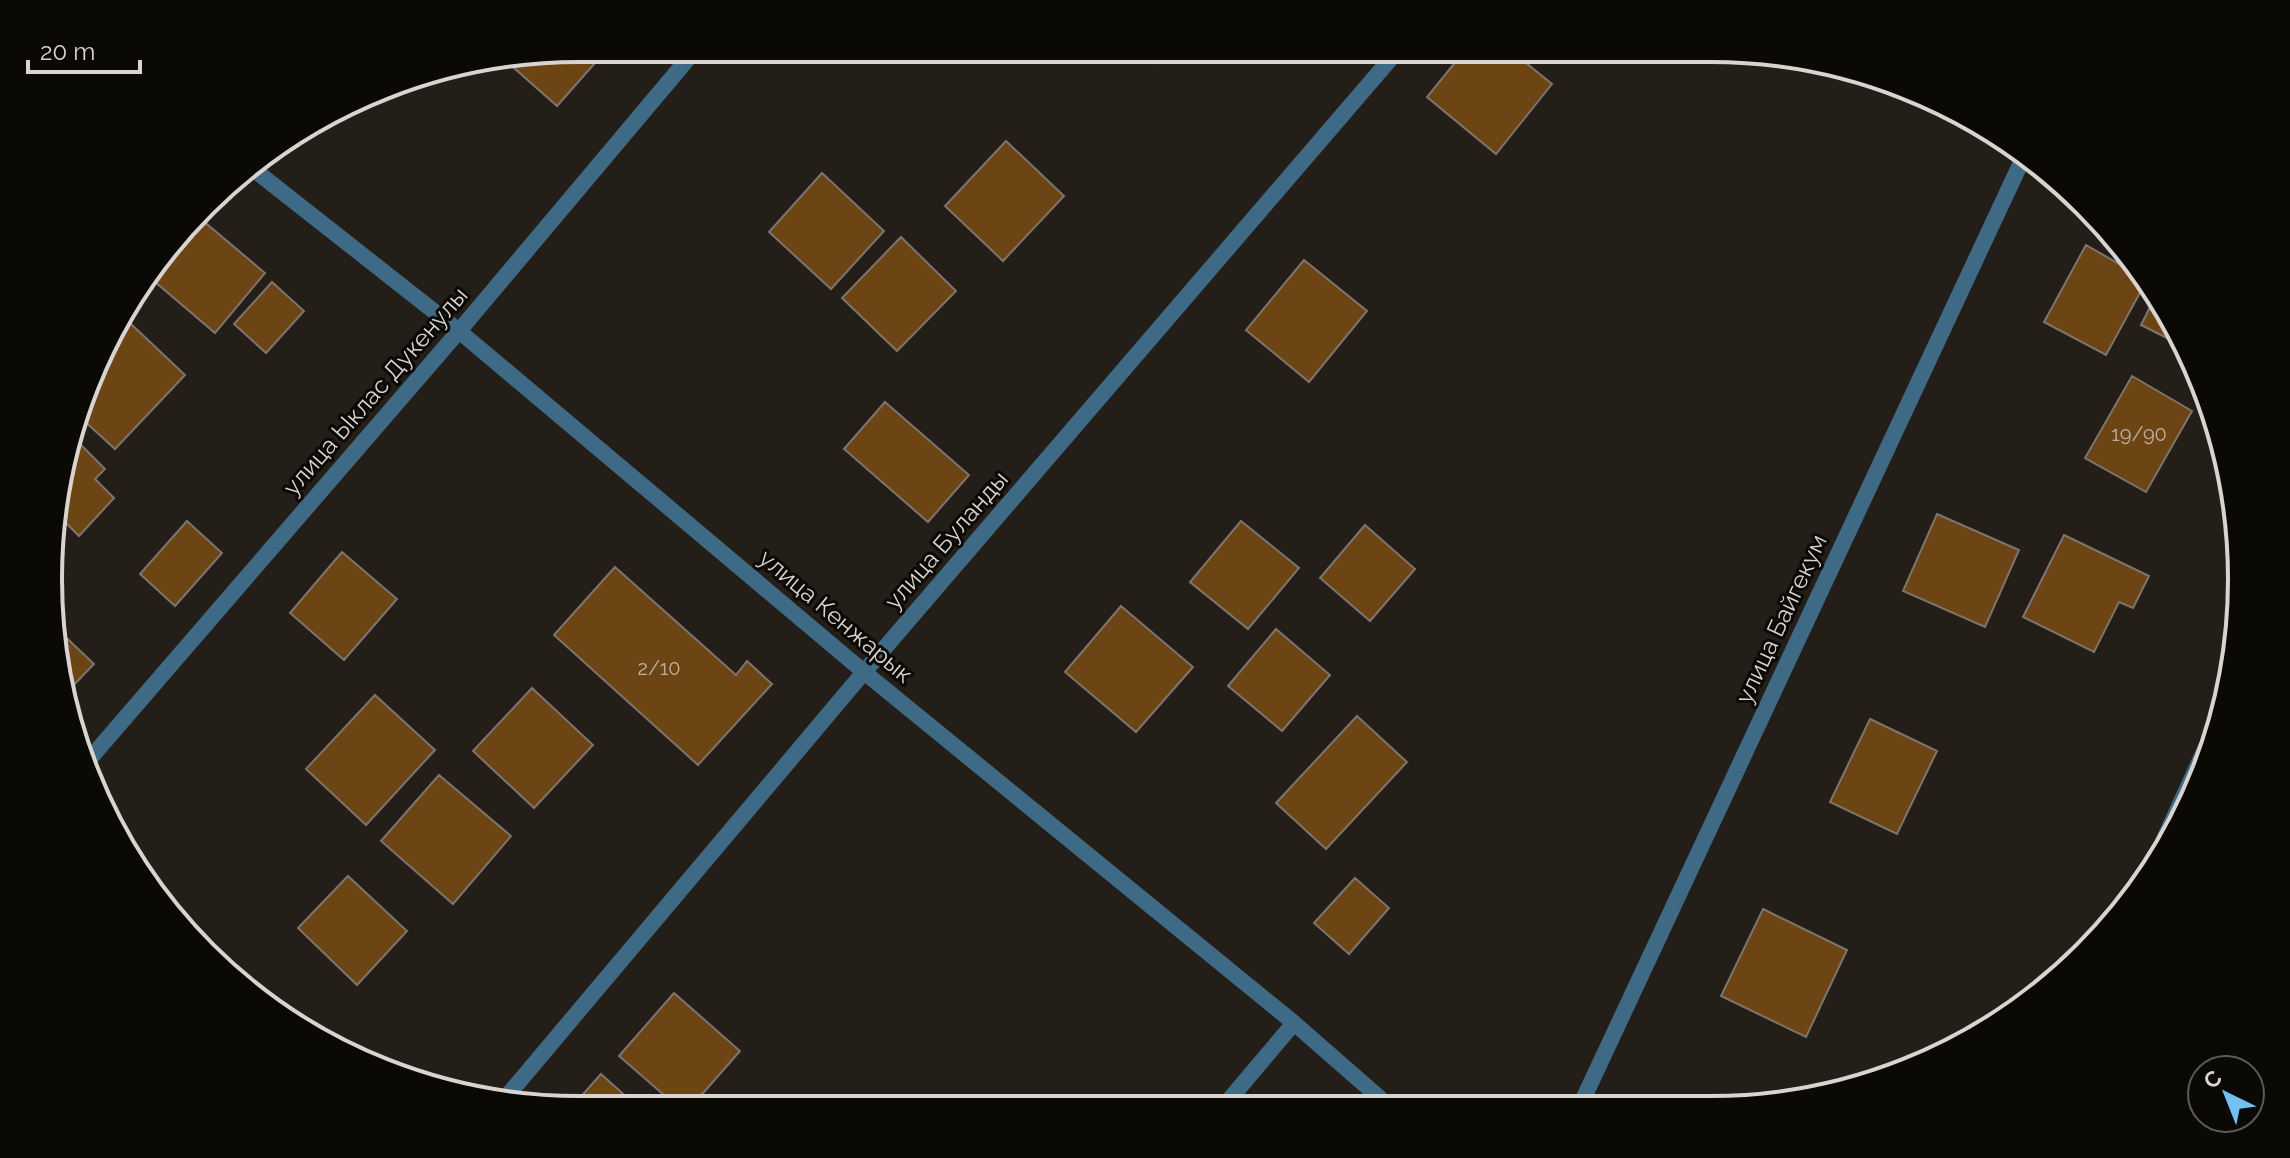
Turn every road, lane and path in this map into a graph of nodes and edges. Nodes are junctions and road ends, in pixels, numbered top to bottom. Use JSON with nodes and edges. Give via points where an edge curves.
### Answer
{"nodes":[{"id":1,"x":685,"y":62,"type":"edge"},
{"id":2,"x":1388,"y":62,"type":"edge"},
{"id":3,"x":2020,"y":165,"type":"edge"},
{"id":4,"x":259,"y":173,"type":"edge"},
{"id":5,"x":459,"y":331,"type":"junction"},
{"id":6,"x":864,"y":672,"type":"junction"},
{"id":7,"x":93,"y":755,"type":"edge"},
{"id":8,"x":1294,"y":1023,"type":"junction"},
{"id":9,"x":511,"y":1092,"type":"edge"},
{"id":10,"x":1232,"y":1096,"type":"edge"},
{"id":11,"x":1377,"y":1096,"type":"edge"},
{"id":12,"x":1585,"y":1096,"type":"edge"}],
"edges":[{"from":1,"to":5,"type":"street","name":"улица Ыклас Дукенулы"},
{"from":2,"to":6,"type":"street","name":"улица Буланды"},
{"from":3,"to":12,"type":"street","name":"улица Байгекум"},
{"from":4,"to":5,"type":"street","name":"улица Кенжарык"},
{"from":5,"to":6,"type":"street","name":"улица Кенжарык"},
{"from":5,"to":7,"type":"street","name":"улица Ыклас Дукенулы"},
{"from":6,"to":8,"type":"street","name":"улица Кенжарык"},
{"from":6,"to":9,"type":"street","name":"улица Буланды"},
{"from":8,"to":10,"type":"street"},
{"from":8,"to":11,"type":"street","name":"улица Кенжарык"}]}
